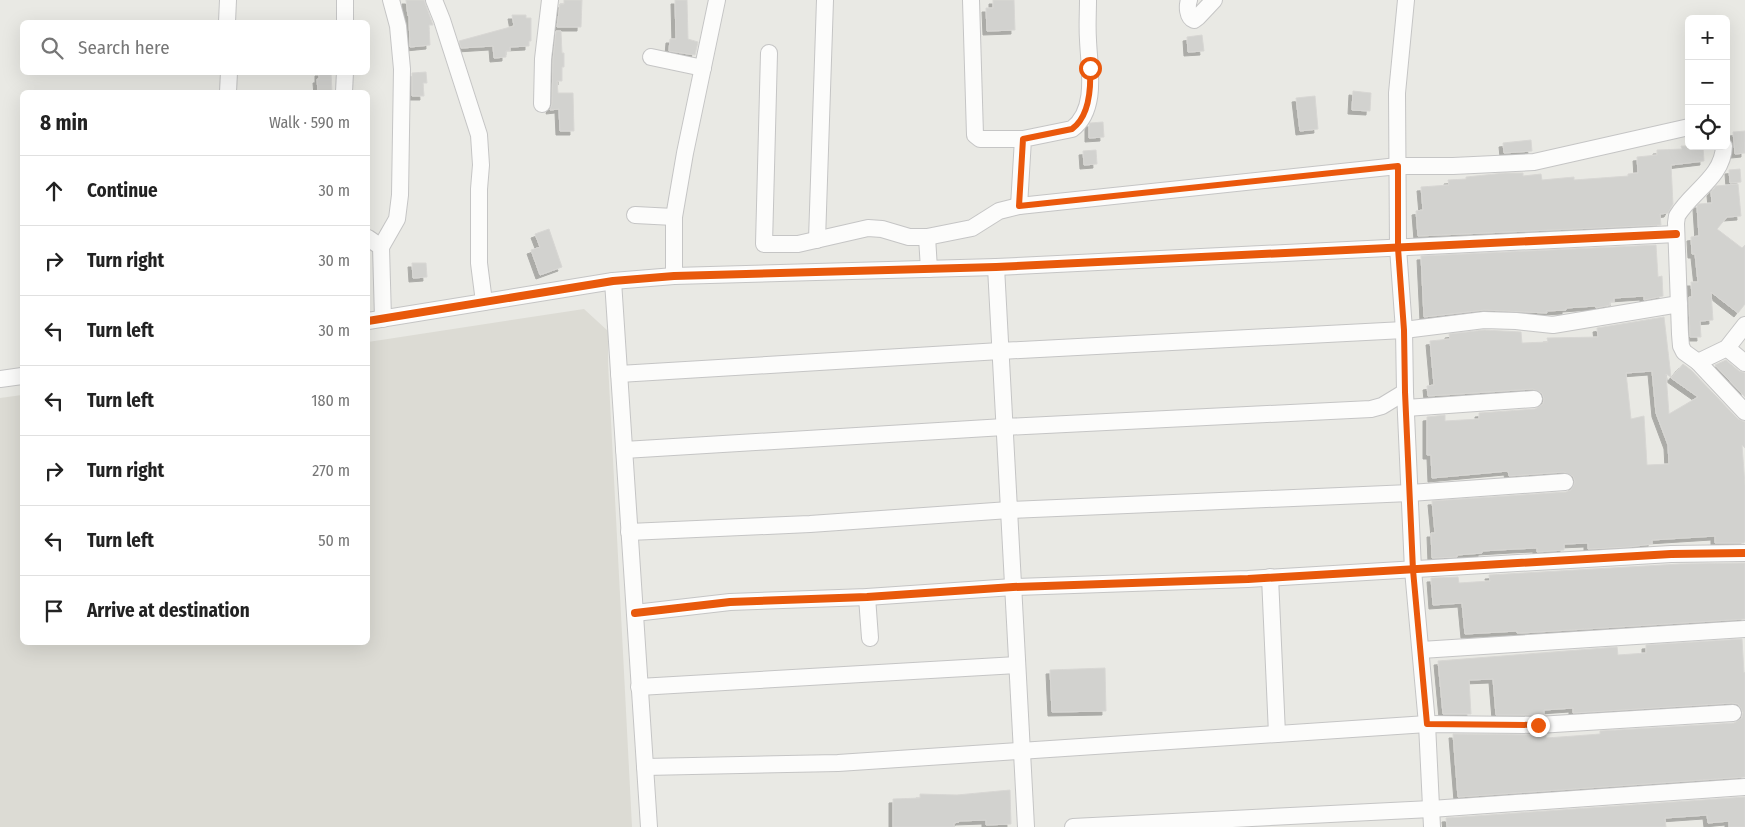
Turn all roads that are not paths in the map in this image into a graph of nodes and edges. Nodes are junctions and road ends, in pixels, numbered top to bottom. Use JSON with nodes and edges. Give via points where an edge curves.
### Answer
{"nodes":[{"id":1,"x":228,"y":0,"type":"edge"},
{"id":2,"x":345,"y":0,"type":"edge"},
{"id":3,"x":391,"y":0,"type":"edge"},
{"id":4,"x":434,"y":0,"type":"edge"},
{"id":5,"x":550,"y":0,"type":"edge"},
{"id":6,"x":717,"y":0,"type":"edge"},
{"id":7,"x":825,"y":0,"type":"edge"},
{"id":8,"x":971,"y":0,"type":"edge"},
{"id":9,"x":1088,"y":0,"type":"edge"},
{"id":10,"x":1189,"y":0,"type":"edge"},
{"id":11,"x":1214,"y":0,"type":"edge"},
{"id":12,"x":1406,"y":0,"type":"edge"},
{"id":13,"x":227,"y":20,"type":"edge"},
{"id":14,"x":345,"y":20,"type":"edge"},
{"id":15,"x":769,"y":52,"type":"dead end"},
{"id":16,"x":651,"y":57,"type":"dead end"},
{"id":17,"x":703,"y":68,"type":"junction"},
{"id":18,"x":229,"y":75,"type":"edge"},
{"id":19,"x":345,"y":75,"type":"edge"},
{"id":20,"x":228,"y":90,"type":"edge"},
{"id":21,"x":344,"y":90,"type":"edge"},
{"id":22,"x":542,"y":104,"type":"dead end"},
{"id":23,"x":1685,"y":128,"type":"edge"},
{"id":24,"x":1023,"y":139,"type":"junction"},
{"id":25,"x":1724,"y":150,"type":"edge"},
{"id":26,"x":1398,"y":166,"type":"junction"},
{"id":27,"x":1019,"y":206,"type":"junction"},
{"id":28,"x":636,"y":215,"type":"dead end"},
{"id":29,"x":674,"y":217,"type":"junction"},
{"id":30,"x":1676,"y":234,"type":"junction"},
{"id":31,"x":927,"y":237,"type":"junction"},
{"id":32,"x":817,"y":240,"type":"junction"},
{"id":33,"x":374,"y":243,"type":"edge"},
{"id":34,"x":798,"y":244,"type":"junction"},
{"id":35,"x":1398,"y":248,"type":"junction"},
{"id":36,"x":996,"y":267,"type":"junction"},
{"id":37,"x":929,"y":269,"type":"junction"},
{"id":38,"x":793,"y":273,"type":"junction"},
{"id":39,"x":674,"y":276,"type":"junction"},
{"id":40,"x":613,"y":281,"type":"junction"},
{"id":41,"x":484,"y":302,"type":"junction"},
{"id":42,"x":1679,"y":304,"type":"junction"},
{"id":43,"x":375,"y":320,"type":"edge"},
{"id":44,"x":1745,"y":325,"type":"edge"},
{"id":45,"x":1404,"y":330,"type":"junction"},
{"id":46,"x":1727,"y":348,"type":"junction"},
{"id":47,"x":1000,"y":351,"type":"junction"},
{"id":48,"x":1698,"y":362,"type":"junction"},
{"id":49,"x":1745,"y":363,"type":"edge"},
{"id":50,"x":619,"y":374,"type":"junction"},
{"id":51,"x":20,"y":376,"type":"edge"},
{"id":52,"x":0,"y":379,"type":"edge"},
{"id":53,"x":1405,"y":400,"type":"junction"},
{"id":54,"x":1534,"y":400,"type":"dead end"},
{"id":55,"x":1745,"y":412,"type":"edge"},
{"id":56,"x":1004,"y":427,"type":"junction"},
{"id":57,"x":624,"y":450,"type":"junction"},
{"id":58,"x":1564,"y":482,"type":"dead end"},
{"id":59,"x":1410,"y":493,"type":"junction"},
{"id":60,"x":1009,"y":510,"type":"junction"},
{"id":61,"x":629,"y":532,"type":"junction"},
{"id":62,"x":1745,"y":553,"type":"edge"},
{"id":63,"x":1413,"y":570,"type":"junction"},
{"id":64,"x":1270,"y":577,"type":"junction"},
{"id":65,"x":1013,"y":587,"type":"junction"},
{"id":66,"x":867,"y":597,"type":"junction"},
{"id":67,"x":635,"y":613,"type":"junction"},
{"id":68,"x":1745,"y":628,"type":"edge"},
{"id":69,"x":870,"y":638,"type":"dead end"},
{"id":70,"x":1421,"y":650,"type":"junction"},
{"id":71,"x":1017,"y":665,"type":"junction"},
{"id":72,"x":639,"y":687,"type":"junction"},
{"id":73,"x":1733,"y":713,"type":"dead end"},
{"id":74,"x":1427,"y":724,"type":"junction"},
{"id":75,"x":1277,"y":734,"type":"junction"},
{"id":76,"x":1022,"y":750,"type":"junction"},
{"id":77,"x":645,"y":767,"type":"junction"},
{"id":78,"x":1745,"y":788,"type":"edge"},
{"id":79,"x":1431,"y":809,"type":"junction"},
{"id":80,"x":649,"y":827,"type":"edge"},
{"id":81,"x":1026,"y":827,"type":"edge"},
{"id":82,"x":1073,"y":827,"type":"edge"},
{"id":83,"x":1432,"y":827,"type":"edge"}],
"edges":[{"from":1,"to":13,"type":"street"},
{"from":2,"to":14,"type":"street"},
{"from":3,"to":33,"type":"street","via":[[398,26],[402,69],[400,195],[397,219]]},
{"from":4,"to":41,"type":"street","via":[[479,135],[479,264]]},
{"from":5,"to":22,"type":"street","via":[[543,58]]},
{"from":6,"to":17,"type":"street"},
{"from":7,"to":32,"type":"street"},
{"from":8,"to":24,"type":"street","via":[[975,135],[980,139]]},
{"from":9,"to":24,"type":"street","via":[[1091,88],[1083,115],[1072,129]]},
{"from":10,"to":11,"type":"street","via":[[1188,14],[1194,20]]},
{"from":12,"to":26,"type":"street","via":[[1397,93]]},
{"from":15,"to":34,"type":"street","via":[[764,244]]},
{"from":16,"to":17,"type":"street"},
{"from":17,"to":29,"type":"street"},
{"from":18,"to":20,"type":"street"},
{"from":19,"to":21,"type":"street"},
{"from":23,"to":26,"type":"street","via":[[1534,162]]},
{"from":24,"to":27,"type":"street"},
{"from":25,"to":30,"type":"street","via":[[1719,168],[1677,216]]},
{"from":26,"to":27,"type":"street"},
{"from":26,"to":35,"type":"street"},
{"from":27,"to":31,"type":"street","via":[[999,211],[972,228]]},
{"from":28,"to":29,"type":"street"},
{"from":29,"to":39,"type":"street"},
{"from":30,"to":35,"type":"street"},
{"from":30,"to":42,"type":"street"},
{"from":31,"to":32,"type":"street","via":[[909,237],[868,228]]},
{"from":31,"to":37,"type":"street"},
{"from":32,"to":34,"type":"street"},
{"from":33,"to":43,"type":"street"},
{"from":34,"to":38,"type":"street"},
{"from":35,"to":36,"type":"street"},
{"from":35,"to":45,"type":"street"},
{"from":36,"to":37,"type":"street"},
{"from":36,"to":47,"type":"street"},
{"from":37,"to":38,"type":"street"},
{"from":38,"to":39,"type":"street"},
{"from":39,"to":40,"type":"street"},
{"from":40,"to":41,"type":"street"},
{"from":40,"to":50,"type":"street"},
{"from":41,"to":43,"type":"street"},
{"from":42,"to":45,"type":"street","via":[[1553,324],[1484,320]]},
{"from":42,"to":48,"type":"street","via":[[1681,346]]},
{"from":44,"to":46,"type":"street"},
{"from":45,"to":47,"type":"street"},
{"from":45,"to":53,"type":"street"},
{"from":46,"to":48,"type":"street"},
{"from":46,"to":49,"type":"street"},
{"from":47,"to":50,"type":"street"},
{"from":47,"to":56,"type":"street"},
{"from":48,"to":55,"type":"street"},
{"from":50,"to":57,"type":"street"},
{"from":51,"to":52,"type":"street"},
{"from":53,"to":54,"type":"street"},
{"from":53,"to":56,"type":"street","via":[[1371,409]]},
{"from":53,"to":59,"type":"street"},
{"from":56,"to":57,"type":"street"},
{"from":56,"to":60,"type":"street"},
{"from":57,"to":61,"type":"street"},
{"from":58,"to":59,"type":"street"},
{"from":59,"to":60,"type":"street"},
{"from":59,"to":63,"type":"street"},
{"from":60,"to":61,"type":"street"},
{"from":60,"to":65,"type":"street"},
{"from":61,"to":67,"type":"street"},
{"from":62,"to":63,"type":"street","via":[[1671,554]]},
{"from":63,"to":64,"type":"street"},
{"from":63,"to":70,"type":"street"},
{"from":64,"to":65,"type":"street"},
{"from":64,"to":75,"type":"street"},
{"from":65,"to":66,"type":"street"},
{"from":65,"to":71,"type":"street"},
{"from":66,"to":67,"type":"street","via":[[730,602]]},
{"from":66,"to":69,"type":"street"},
{"from":67,"to":72,"type":"street"},
{"from":68,"to":70,"type":"street"},
{"from":70,"to":74,"type":"street"},
{"from":71,"to":72,"type":"street"},
{"from":71,"to":76,"type":"street"},
{"from":72,"to":77,"type":"street"},
{"from":73,"to":74,"type":"street","via":[[1538,725]]},
{"from":74,"to":75,"type":"street"},
{"from":74,"to":79,"type":"street"},
{"from":75,"to":76,"type":"street"},
{"from":76,"to":77,"type":"street","via":[[838,763]]},
{"from":76,"to":81,"type":"street"},
{"from":77,"to":80,"type":"street"},
{"from":78,"to":79,"type":"street"},
{"from":79,"to":82,"type":"street"},
{"from":79,"to":83,"type":"street"}]}
